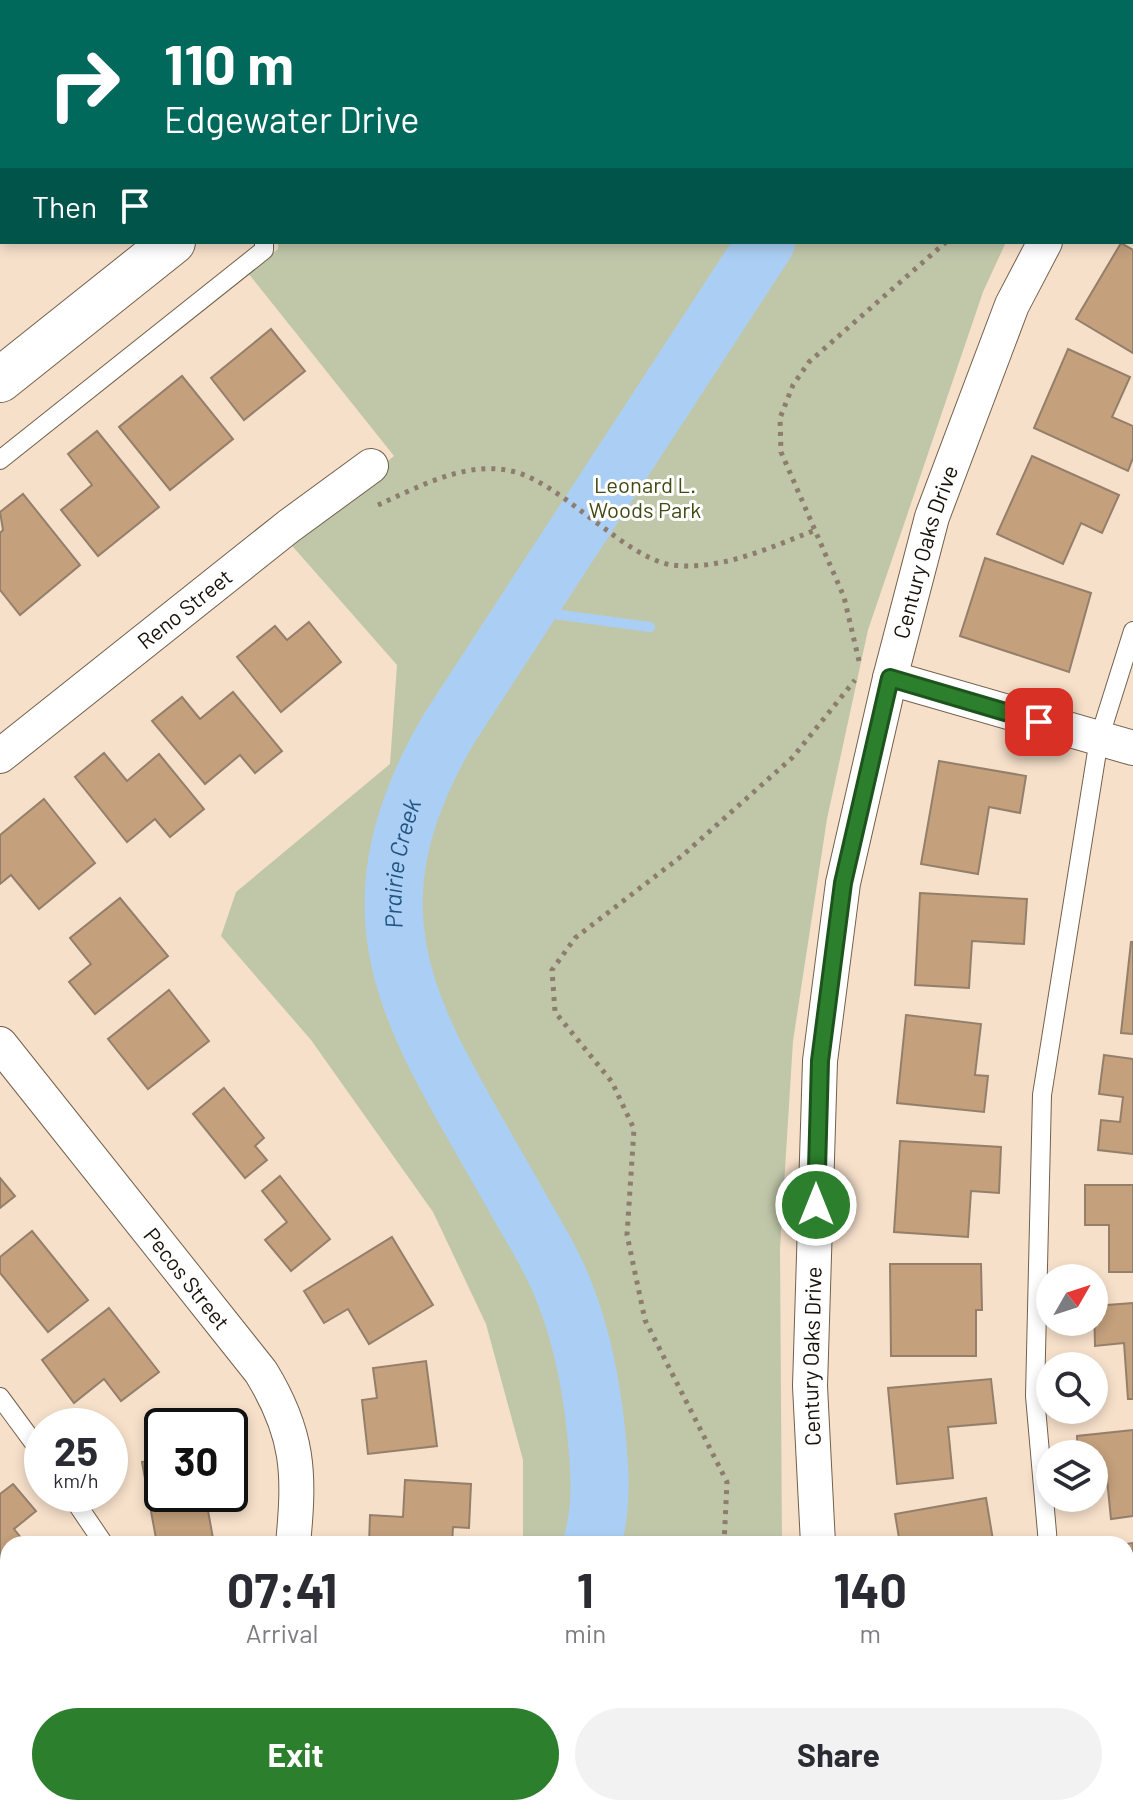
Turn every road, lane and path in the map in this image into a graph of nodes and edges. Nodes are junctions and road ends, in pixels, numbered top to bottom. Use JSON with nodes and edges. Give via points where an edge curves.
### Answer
{"nodes":[{"id":1,"x":170,"y":244,"type":"edge"},
{"id":2,"x":264,"y":244,"type":"edge"},
{"id":3,"x":944,"y":244,"type":"edge"},
{"id":4,"x":1044,"y":244,"type":"edge"},
{"id":5,"x":0,"y":380,"type":"edge"},
{"id":6,"x":0,"y":460,"type":"edge"},
{"id":7,"x":371,"y":466,"type":"dead end"},
{"id":8,"x":367,"y":511,"type":"dead end"},
{"id":9,"x":813,"y":531,"type":"junction"},
{"id":10,"x":1133,"y":631,"type":"edge"},
{"id":11,"x":890,"y":678,"type":"junction"},
{"id":12,"x":1099,"y":739,"type":"junction"},
{"id":13,"x":1133,"y":748,"type":"edge"},
{"id":14,"x":0,"y":756,"type":"edge"},
{"id":15,"x":0,"y":1044,"type":"edge"},
{"id":16,"x":0,"y":1397,"type":"edge"},
{"id":17,"x":24,"y":1430,"type":"edge"},
{"id":18,"x":82,"y":1512,"type":"edge"},
{"id":19,"x":99,"y":1536,"type":"edge"},
{"id":20,"x":294,"y":1536,"type":"edge"},
{"id":21,"x":724,"y":1536,"type":"edge"},
{"id":22,"x":818,"y":1536,"type":"edge"},
{"id":23,"x":1047,"y":1536,"type":"edge"}],
"edges":[{"from":1,"to":5,"type":"street"},
{"from":2,"to":6,"type":"lane","via":[[264,250]]},
{"from":3,"to":9,"type":"path","via":[[809,362],[793,385],[780,418],[781,452]]},
{"from":4,"to":11,"type":"street","name":"Century Oaks Drive","via":[[1012,305],[958,442],[932,517]]},
{"from":7,"to":14,"type":"street","name":"Reno Street"},
{"from":8,"to":9,"type":"path","via":[[455,472],[498,467],[533,478],[625,544],[670,565],[753,554]]},
{"from":9,"to":21,"type":"path","via":[[844,597],[861,672],[793,757],[683,855],[575,938],[552,970],[555,1012],[612,1082],[634,1129],[627,1235],[645,1320],[727,1482]]},
{"from":10,"to":12,"type":"lane"},
{"from":11,"to":12,"type":"street"},
{"from":11,"to":22,"type":"street","name":"Century Oaks Drive","via":[[843,883],[820,1061],[810,1386]]},
{"from":12,"to":13,"type":"street"},
{"from":12,"to":23,"type":"lane","via":[[1042,1095],[1035,1396]]},
{"from":15,"to":20,"type":"street","name":"Pecos Street","via":[[261,1372],[283,1407],[296,1450]]},
{"from":16,"to":17,"type":"lane"},
{"from":18,"to":19,"type":"lane"}]}
